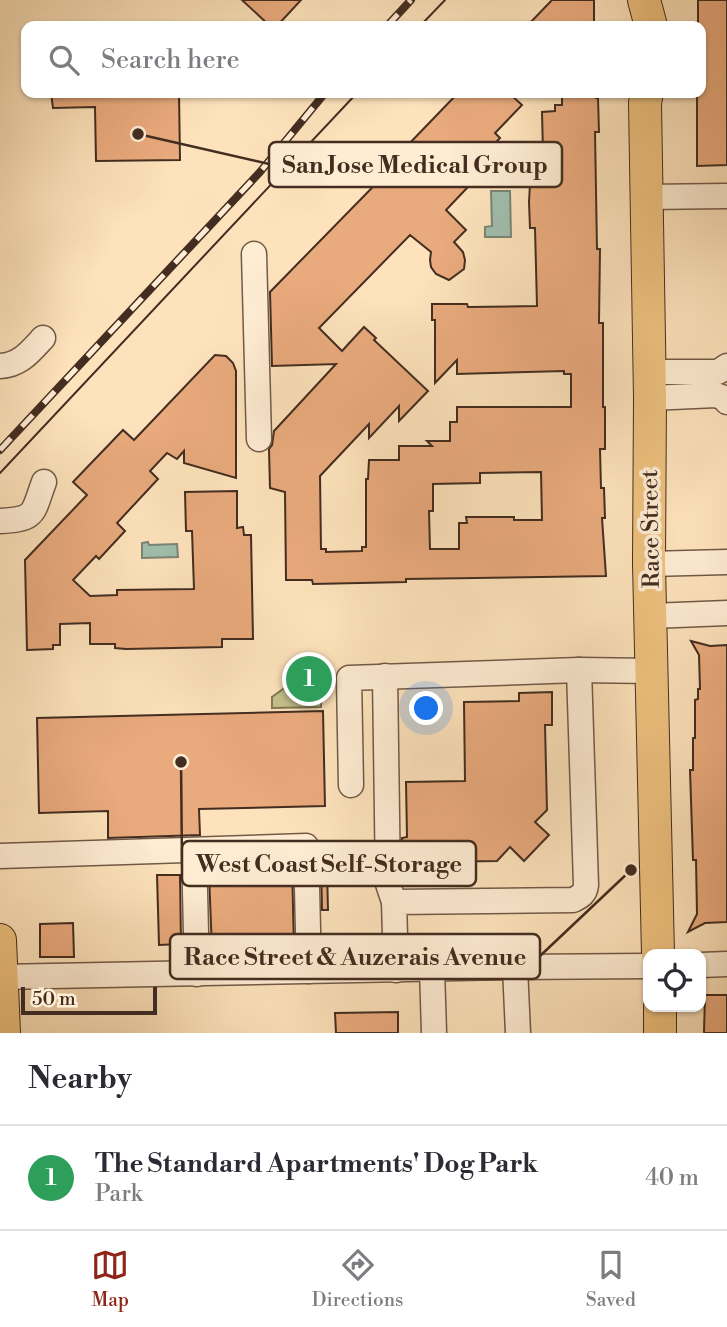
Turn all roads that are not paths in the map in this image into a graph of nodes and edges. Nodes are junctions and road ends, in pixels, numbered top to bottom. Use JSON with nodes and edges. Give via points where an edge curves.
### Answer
{"nodes":[{"id":1,"x":626,"y":0,"type":"edge"},
{"id":2,"x":644,"y":0,"type":"edge"},
{"id":3,"x":654,"y":0,"type":"edge"},
{"id":4,"x":627,"y":21,"type":"edge"},
{"id":5,"x":650,"y":21,"type":"edge"},
{"id":6,"x":652,"y":21,"type":"edge"},
{"id":7,"x":644,"y":98,"type":"edge"},
{"id":8,"x":727,"y":196,"type":"edge"},
{"id":9,"x":646,"y":197,"type":"junction"},
{"id":10,"x":254,"y":254,"type":"dead end"},
{"id":11,"x":43,"y":338,"type":"dead end"},
{"id":12,"x":0,"y":366,"type":"edge"},
{"id":13,"x":727,"y":366,"type":"edge"},
{"id":14,"x":650,"y":385,"type":"junction"},
{"id":15,"x":727,"y":402,"type":"edge"},
{"id":16,"x":259,"y":439,"type":"dead end"},
{"id":17,"x":44,"y":482,"type":"dead end"},
{"id":18,"x":0,"y":521,"type":"edge"},
{"id":19,"x":727,"y":562,"type":"edge"},
{"id":20,"x":649,"y":564,"type":"junction"},
{"id":21,"x":727,"y":613,"type":"edge"},
{"id":22,"x":651,"y":615,"type":"junction"},
{"id":23,"x":579,"y":670,"type":"junction"},
{"id":24,"x":652,"y":671,"type":"junction"},
{"id":25,"x":385,"y":676,"type":"junction"},
{"id":26,"x":351,"y":785,"type":"dead end"},
{"id":27,"x":194,"y":850,"type":"junction"},
{"id":28,"x":0,"y":856,"type":"edge"},
{"id":29,"x":394,"y":902,"type":"junction"},
{"id":30,"x":0,"y":940,"type":"edge"},
{"id":31,"x":658,"y":949,"type":"edge"},
{"id":32,"x":727,"y":964,"type":"edge"},
{"id":33,"x":706,"y":965,"type":"edge"},
{"id":34,"x":643,"y":966,"type":"edge"},
{"id":35,"x":514,"y":967,"type":"junction"},
{"id":36,"x":432,"y":969,"type":"junction"},
{"id":37,"x":396,"y":970,"type":"junction"},
{"id":38,"x":309,"y":971,"type":"junction"},
{"id":39,"x":197,"y":974,"type":"junction"},
{"id":40,"x":1,"y":977,"type":"edge"},
{"id":41,"x":660,"y":1012,"type":"edge"},
{"id":42,"x":4,"y":1033,"type":"edge"},
{"id":43,"x":434,"y":1033,"type":"edge"},
{"id":44,"x":518,"y":1033,"type":"edge"},
{"id":45,"x":660,"y":1033,"type":"edge"}],
"edges":[{"from":1,"to":4,"type":"main road"},
{"from":2,"to":5,"type":"main road"},
{"from":3,"to":6,"type":"main road"},
{"from":7,"to":9,"type":"main road","name":"Race Street"},
{"from":8,"to":9,"type":"street"},
{"from":9,"to":14,"type":"main road","name":"Race Street"},
{"from":10,"to":16,"type":"street"},
{"from":11,"to":12,"type":"street","via":[[23,359]]},
{"from":13,"to":14,"type":"street","via":[[718,372]]},
{"from":14,"to":15,"type":"street"},
{"from":14,"to":20,"type":"main road","name":"Race Street"},
{"from":17,"to":18,"type":"street","via":[[33,512],[26,518]]},
{"from":19,"to":20,"type":"street"},
{"from":20,"to":22,"type":"main road","name":"Race Street"},
{"from":21,"to":22,"type":"street"},
{"from":22,"to":24,"type":"main road","name":"Race Street"},
{"from":23,"to":24,"type":"street"},
{"from":23,"to":25,"type":"street"},
{"from":23,"to":29,"type":"street","via":[[586,885],[582,896],[573,900]]},
{"from":24,"to":31,"type":"main road","name":"Race Street"},
{"from":25,"to":26,"type":"street","via":[[349,678]]},
{"from":25,"to":29,"type":"street","via":[[387,884]]},
{"from":27,"to":28,"type":"street"},
{"from":27,"to":38,"type":"street","via":[[306,846]]},
{"from":27,"to":39,"type":"street"},
{"from":29,"to":37,"type":"street"},
{"from":30,"to":40,"type":"main road"},
{"from":32,"to":33,"type":"street"},
{"from":34,"to":35,"type":"street"},
{"from":35,"to":36,"type":"street"},
{"from":35,"to":44,"type":"street"},
{"from":36,"to":37,"type":"street"},
{"from":36,"to":43,"type":"street"},
{"from":37,"to":38,"type":"street"},
{"from":38,"to":39,"type":"street"},
{"from":39,"to":40,"type":"street"},
{"from":40,"to":42,"type":"main road"},
{"from":41,"to":45,"type":"main road"}]}
